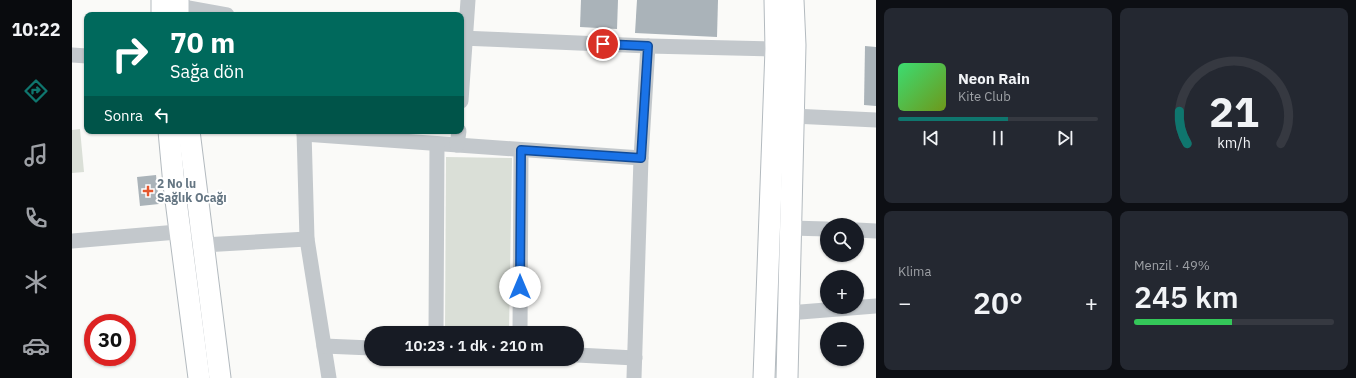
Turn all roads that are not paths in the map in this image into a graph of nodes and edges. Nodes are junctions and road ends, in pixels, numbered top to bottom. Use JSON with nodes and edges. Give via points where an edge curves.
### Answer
{"nodes":[{"id":1,"x":468,"y":0,"type":"edge"},
{"id":2,"x":775,"y":0,"type":"edge"},
{"id":3,"x":793,"y":0,"type":"edge"},
{"id":4,"x":172,"y":7,"type":"edge"},
{"id":5,"x":206,"y":12,"type":"edge"},
{"id":6,"x":464,"y":39,"type":"edge"},
{"id":7,"x":648,"y":46,"type":"junction"},
{"id":8,"x":776,"y":49,"type":"junction"},
{"id":9,"x":72,"y":55,"type":"edge"},
{"id":10,"x":84,"y":56,"type":"edge"},
{"id":11,"x":793,"y":116,"type":"junction"},
{"id":12,"x":876,"y":120,"type":"edge"},
{"id":13,"x":169,"y":134,"type":"edge"},
{"id":14,"x":189,"y":134,"type":"edge"},
{"id":15,"x":304,"y":134,"type":"edge"},
{"id":16,"x":326,"y":134,"type":"edge"},
{"id":17,"x":458,"y":138,"type":"edge"},
{"id":18,"x":437,"y":144,"type":"junction"},
{"id":19,"x":521,"y":150,"type":"junction"},
{"id":20,"x":641,"y":158,"type":"junction"},
{"id":21,"x":790,"y":228,"type":"junction"},
{"id":22,"x":820,"y":229,"type":"edge"},
{"id":23,"x":864,"y":230,"type":"edge"},
{"id":24,"x":876,"y":231,"type":"edge"},
{"id":25,"x":180,"y":232,"type":"junction"},
{"id":26,"x":202,"y":237,"type":"junction"},
{"id":27,"x":307,"y":240,"type":"junction"},
{"id":28,"x":72,"y":241,"type":"edge"},
{"id":29,"x":876,"y":306,"type":"edge"},
{"id":30,"x":788,"y":313,"type":"junction"},
{"id":31,"x":436,"y":326,"type":"edge"},
{"id":32,"x":520,"y":326,"type":"edge"},
{"id":33,"x":324,"y":346,"type":"junction"},
{"id":34,"x":364,"y":348,"type":"edge"},
{"id":35,"x":584,"y":355,"type":"edge"},
{"id":36,"x":635,"y":358,"type":"junction"},
{"id":37,"x":198,"y":378,"type":"edge"},
{"id":38,"x":220,"y":378,"type":"edge"},
{"id":39,"x":329,"y":378,"type":"edge"},
{"id":40,"x":634,"y":378,"type":"edge"},
{"id":41,"x":764,"y":378,"type":"edge"},
{"id":42,"x":787,"y":378,"type":"edge"}],
"edges":[{"from":1,"to":6,"type":"street"},
{"from":2,"to":8,"type":"street"},
{"from":3,"to":11,"type":"street"},
{"from":4,"to":5,"type":"street"},
{"from":6,"to":7,"type":"street"},
{"from":7,"to":8,"type":"street"},
{"from":7,"to":20,"type":"street"},
{"from":8,"to":41,"type":"street"},
{"from":9,"to":10,"type":"street"},
{"from":11,"to":12,"type":"street"},
{"from":11,"to":21,"type":"street"},
{"from":13,"to":25,"type":"street"},
{"from":14,"to":26,"type":"street"},
{"from":15,"to":27,"type":"street"},
{"from":16,"to":18,"type":"street"},
{"from":17,"to":18,"type":"street"},
{"from":17,"to":19,"type":"street"},
{"from":18,"to":31,"type":"street"},
{"from":19,"to":20,"type":"street"},
{"from":19,"to":32,"type":"street"},
{"from":20,"to":36,"type":"street"},
{"from":21,"to":22,"type":"street"},
{"from":21,"to":30,"type":"street"},
{"from":23,"to":24,"type":"street"},
{"from":25,"to":26,"type":"street"},
{"from":25,"to":28,"type":"street"},
{"from":25,"to":37,"type":"street"},
{"from":26,"to":27,"type":"street"},
{"from":26,"to":38,"type":"street"},
{"from":27,"to":33,"type":"street"},
{"from":29,"to":30,"type":"street"},
{"from":30,"to":42,"type":"street"},
{"from":33,"to":34,"type":"street"},
{"from":33,"to":39,"type":"street"},
{"from":35,"to":36,"type":"street"},
{"from":36,"to":40,"type":"street"}]}
